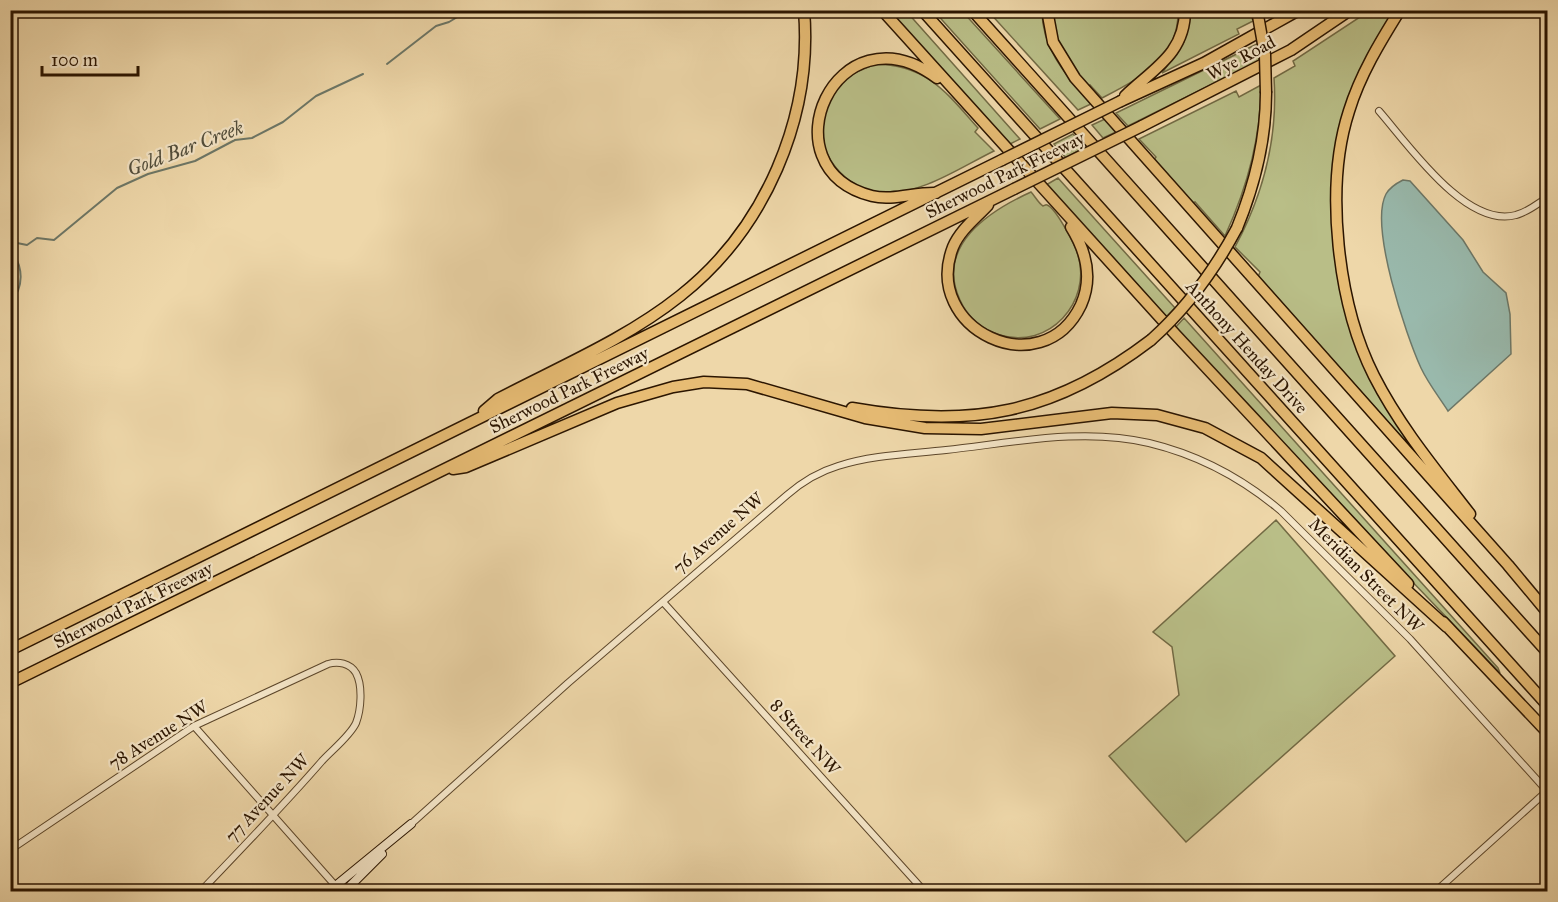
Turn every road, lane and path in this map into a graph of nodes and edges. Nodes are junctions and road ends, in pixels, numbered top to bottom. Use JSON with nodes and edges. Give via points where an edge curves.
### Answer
{"nodes":[{"id":1,"x":804,"y":10,"type":"edge"},
{"id":2,"x":882,"y":10,"type":"edge"},
{"id":3,"x":922,"y":10,"type":"edge"},
{"id":4,"x":972,"y":10,"type":"edge"},
{"id":5,"x":1047,"y":10,"type":"edge"},
{"id":6,"x":1185,"y":10,"type":"edge"},
{"id":7,"x":1257,"y":10,"type":"edge"},
{"id":8,"x":1299,"y":10,"type":"edge"},
{"id":9,"x":1350,"y":10,"type":"edge"},
{"id":10,"x":1401,"y":10,"type":"edge"},
{"id":11,"x":954,"y":91,"type":"junction"},
{"id":12,"x":1121,"y":101,"type":"junction"},
{"id":13,"x":1379,"y":111,"type":"dead end"},
{"id":14,"x":1142,"y":126,"type":"joint"},
{"id":15,"x":940,"y":193,"type":"junction"},
{"id":16,"x":997,"y":197,"type":"junction"},
{"id":17,"x":1548,"y":197,"type":"edge"},
{"id":18,"x":1065,"y":213,"type":"junction"},
{"id":19,"x":790,"y":396,"type":"junction"},
{"id":20,"x":466,"y":424,"type":"junction"},
{"id":21,"x":1123,"y":438,"type":"joint"},
{"id":22,"x":444,"y":470,"type":"junction"},
{"id":23,"x":1508,"y":565,"type":"junction"},
{"id":24,"x":663,"y":602,"type":"junction"},
{"id":25,"x":1548,"y":613,"type":"edge"},
{"id":26,"x":1447,"y":627,"type":"junction"},
{"id":27,"x":10,"y":650,"type":"edge"},
{"id":28,"x":1548,"y":653,"type":"edge"},
{"id":29,"x":332,"y":663,"type":"joint"},
{"id":30,"x":11,"y":683,"type":"edge"},
{"id":31,"x":1548,"y":706,"type":"edge"},
{"id":32,"x":194,"y":726,"type":"junction"},
{"id":33,"x":1548,"y":733,"type":"edge"},
{"id":34,"x":1547,"y":792,"type":"edge"},
{"id":35,"x":274,"y":815,"type":"junction"},
{"id":36,"x":411,"y":824,"type":"joint"},
{"id":37,"x":10,"y":850,"type":"edge"},
{"id":38,"x":340,"y":889,"type":"edge"},
{"id":39,"x":200,"y":891,"type":"edge"},
{"id":40,"x":328,"y":891,"type":"edge"},
{"id":41,"x":925,"y":891,"type":"edge"},
{"id":42,"x":1435,"y":891,"type":"edge"}],
"edges":[{"from":1,"to":20,"type":"highway","via":[[804,63],[785,151],[763,197],[725,253],[680,297],[646,320],[498,399]]},
{"from":2,"to":11,"type":"highway"},
{"from":3,"to":31,"type":"highway","name":"Anthony Henday Drive"},
{"from":4,"to":28,"type":"highway","name":"Anthony Henday Drive"},
{"from":5,"to":23,"type":"highway","via":[[1053,42],[1075,78]]},
{"from":6,"to":12,"type":"highway","via":[[1180,40],[1169,58]]},
{"from":7,"to":19,"type":"highway","bridge":true,"via":[[1265,55],[1266,93],[1261,151],[1251,193],[1237,228],[1204,284],[1151,340],[1102,374],[1065,393],[978,416],[912,417]]},
{"from":8,"to":12,"type":"highway","name":"Wye Road","via":[[1204,63]]},
{"from":9,"to":14,"type":"highway","name":"Wye Road","via":[[1291,50]]},
{"from":10,"to":23,"type":"highway","via":[[1360,82],[1342,138],[1337,217],[1347,302],[1363,351],[1397,417]]},
{"from":11,"to":15,"type":"highway","via":[[915,65],[875,59],[849,69],[838,79],[823,101],[818,123],[824,159],[839,179],[855,190],[887,198]]},
{"from":11,"to":18,"type":"highway"},
{"from":12,"to":15,"type":"highway","name":"Sherwood Park Freeway","bridge":true},
{"from":13,"to":17,"type":"street","via":[[1456,197],[1477,209],[1496,216],[1514,216]]},
{"from":14,"to":16,"type":"highway","name":"Sherwood Park Freeway","bridge":true},
{"from":15,"to":20,"type":"highway","name":"Sherwood Park Freeway"},
{"from":16,"to":18,"type":"highway","via":[[959,235],[948,272],[952,295],[964,318],[983,335],[1008,344],[1031,344],[1051,337],[1073,318],[1083,298],[1087,265]]},
{"from":16,"to":22,"type":"highway","name":"Sherwood Park Freeway"},
{"from":18,"to":26,"type":"highway"},
{"from":19,"to":22,"type":"highway","via":[[726,382],[673,387],[617,404],[466,467]]},
{"from":19,"to":26,"type":"highway","via":[[865,418],[935,429],[981,429],[1112,413],[1157,415],[1198,425],[1242,446],[1274,468]]},
{"from":20,"to":27,"type":"highway","name":"Sherwood Park Freeway"},
{"from":21,"to":24,"type":"street","name":"76 Avenue NW","via":[[1060,438],[860,460],[835,467],[787,495]]},
{"from":21,"to":34,"type":"street","name":"Meridian Street NW","via":[[1198,458],[1229,473],[1272,504],[1410,639]]},
{"from":22,"to":30,"type":"highway","name":"Sherwood Park Freeway"},
{"from":23,"to":25,"type":"highway"},
{"from":24,"to":36,"type":"street","name":"76 Avenue NW"},
{"from":24,"to":41,"type":"street","name":"8 Street NW"},
{"from":26,"to":33,"type":"highway"},
{"from":29,"to":32,"type":"street","name":"78 Avenue NW"},
{"from":29,"to":35,"type":"street","name":"77 Avenue NW","via":[[344,663],[356,674],[360,702],[355,724]]},
{"from":32,"to":35,"type":"street"},
{"from":32,"to":37,"type":"street","name":"78 Avenue NW"},
{"from":34,"to":42,"type":"street"},
{"from":35,"to":38,"type":"street"},
{"from":35,"to":39,"type":"street","name":"77 Avenue NW"},
{"from":36,"to":38,"type":"street","name":"76 Avenue NW"},
{"from":38,"to":40,"type":"street","name":"76 Avenue NW"}]}
